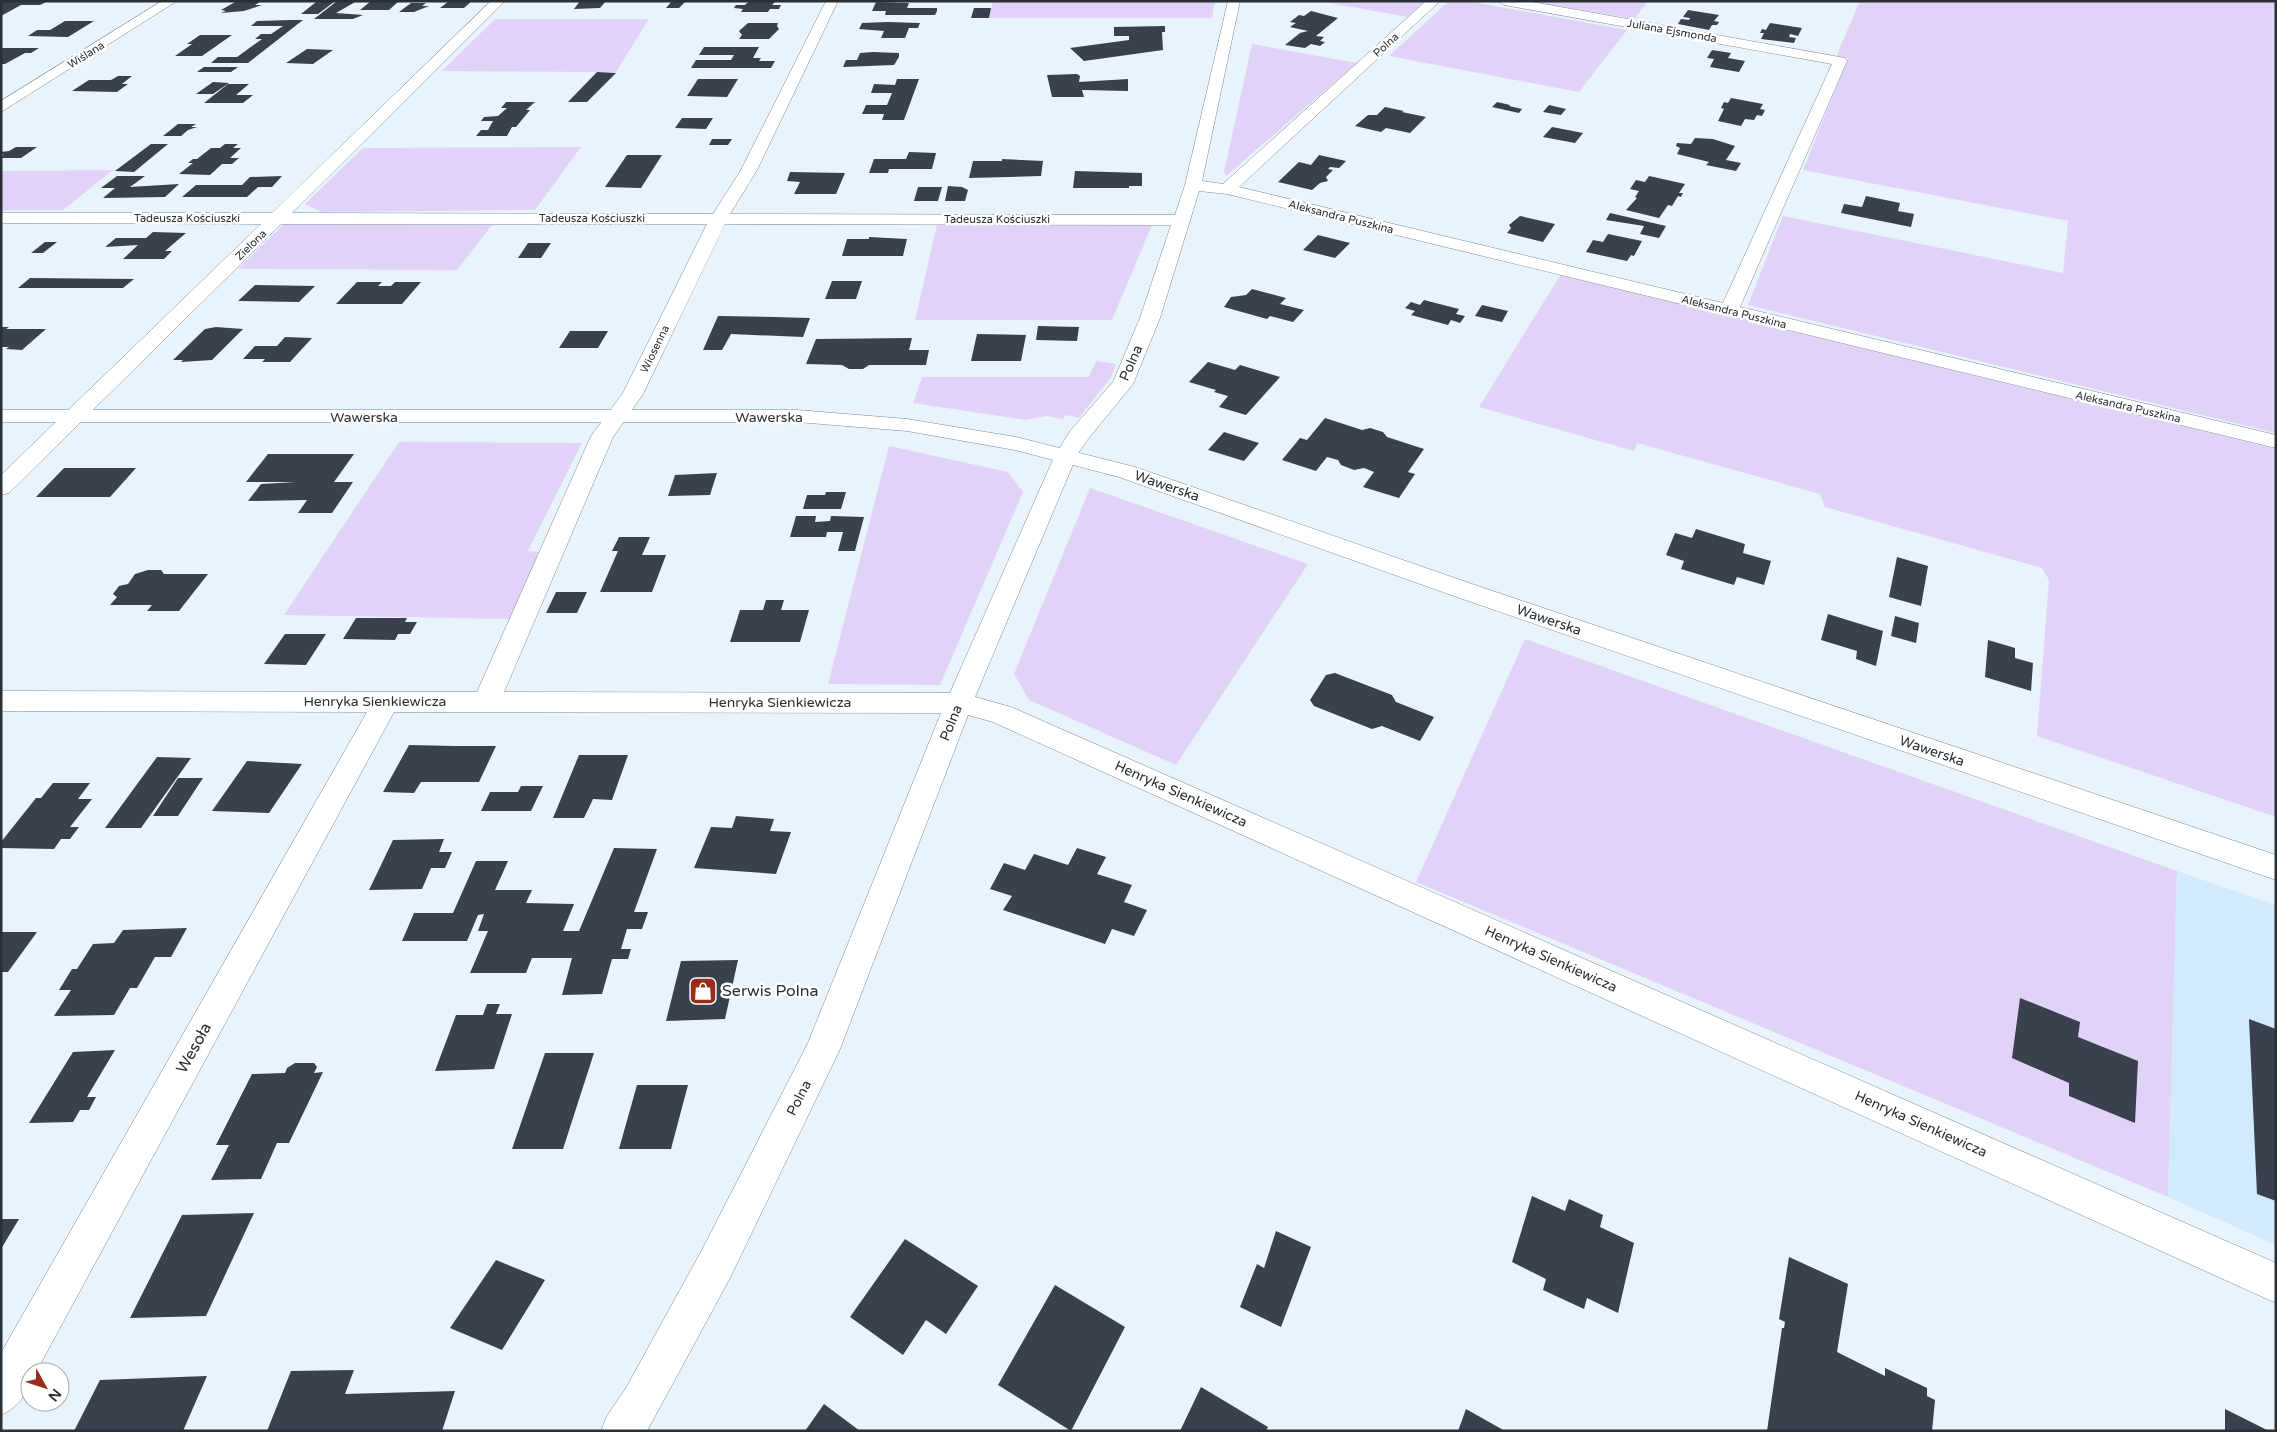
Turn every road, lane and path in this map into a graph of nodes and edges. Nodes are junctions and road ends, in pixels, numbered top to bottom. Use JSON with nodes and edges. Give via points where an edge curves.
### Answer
{"nodes":[{"id":1,"x":171,"y":1,"type":"edge"},
{"id":2,"x":499,"y":1,"type":"edge"},
{"id":3,"x":832,"y":1,"type":"edge"},
{"id":4,"x":1234,"y":1,"type":"edge"},
{"id":5,"x":1434,"y":1,"type":"edge"},
{"id":6,"x":1504,"y":1,"type":"edge"},
{"id":7,"x":1,"y":108,"type":"edge"},
{"id":8,"x":1192,"y":185,"type":"junction"},
{"id":9,"x":1227,"y":189,"type":"junction"},
{"id":10,"x":1,"y":218,"type":"edge"},
{"id":11,"x":280,"y":218,"type":"junction"},
{"id":12,"x":718,"y":218,"type":"junction"},
{"id":13,"x":1182,"y":220,"type":"junction"},
{"id":14,"x":1729,"y":311,"type":"junction"},
{"id":15,"x":1,"y":416,"type":"edge"},
{"id":16,"x":72,"y":417,"type":"junction"},
{"id":17,"x":617,"y":418,"type":"junction"},
{"id":18,"x":2276,"y":442,"type":"edge"},
{"id":19,"x":1066,"y":455,"type":"junction"},
{"id":20,"x":1,"y":488,"type":"edge"},
{"id":21,"x":1,"y":701,"type":"edge"},
{"id":22,"x":487,"y":701,"type":"junction"},
{"id":23,"x":386,"y":702,"type":"junction"},
{"id":24,"x":959,"y":703,"type":"junction"},
{"id":25,"x":2276,"y":868,"type":"edge"},
{"id":26,"x":2276,"y":1283,"type":"edge"},
{"id":27,"x":1,"y":1394,"type":"edge"},
{"id":28,"x":622,"y":1431,"type":"edge"}],
"edges":[{"from":1,"to":7,"type":"street","name":"Wiślana"},
{"from":2,"to":11,"type":"street","name":"Zielona"},
{"from":3,"to":12,"type":"street","name":"Wiosenna","via":[[749,170]]},
{"from":4,"to":8,"type":"street","name":"Polna"},
{"from":5,"to":9,"type":"street","name":"Polna"},
{"from":6,"to":14,"type":"street","name":"Juliana Ejsmonda","via":[[1840,61]]},
{"from":8,"to":9,"type":"street","name":"Aleksandra Puszkina"},
{"from":8,"to":13,"type":"street","name":"Polna"},
{"from":9,"to":14,"type":"street","name":"Aleksandra Puszkina"},
{"from":10,"to":11,"type":"street","name":"Tadeusza Kościuszki"},
{"from":11,"to":12,"type":"street","name":"Tadeusza Kościuszki"},
{"from":11,"to":16,"type":"street","name":"Zielona"},
{"from":12,"to":13,"type":"street","name":"Tadeusza Kościuszki"},
{"from":12,"to":17,"type":"street","name":"Wiosenna","via":[[633,394]]},
{"from":13,"to":19,"type":"street","name":"Polna","via":[[1150,318],[1123,384]]},
{"from":14,"to":18,"type":"street","name":"Aleksandra Puszkina"},
{"from":15,"to":16,"type":"street","name":"Wawerska"},
{"from":16,"to":17,"type":"street","name":"Wawerska"},
{"from":16,"to":20,"type":"street","name":"Zielona"},
{"from":17,"to":19,"type":"street","name":"Wawerska","via":[[797,416],[908,425]]},
{"from":17,"to":22,"type":"street","name":"Wiosenna","via":[[602,436]]},
{"from":19,"to":24,"type":"street","name":"Polna"},
{"from":19,"to":25,"type":"street","name":"Wawerska","via":[[1127,472],[1481,597]]},
{"from":21,"to":23,"type":"street","name":"Henryka Sienkiewicza"},
{"from":22,"to":23,"type":"street","name":"Henryka Sienkiewicza"},
{"from":22,"to":24,"type":"street","name":"Henryka Sienkiewicza"},
{"from":23,"to":27,"type":"street","name":"Wesoła"},
{"from":24,"to":26,"type":"street","name":"Henryka Sienkiewicza","via":[[1001,714]]},
{"from":24,"to":28,"type":"street","name":"Polna","via":[[824,1049],[716,1264],[641,1403]]}]}
